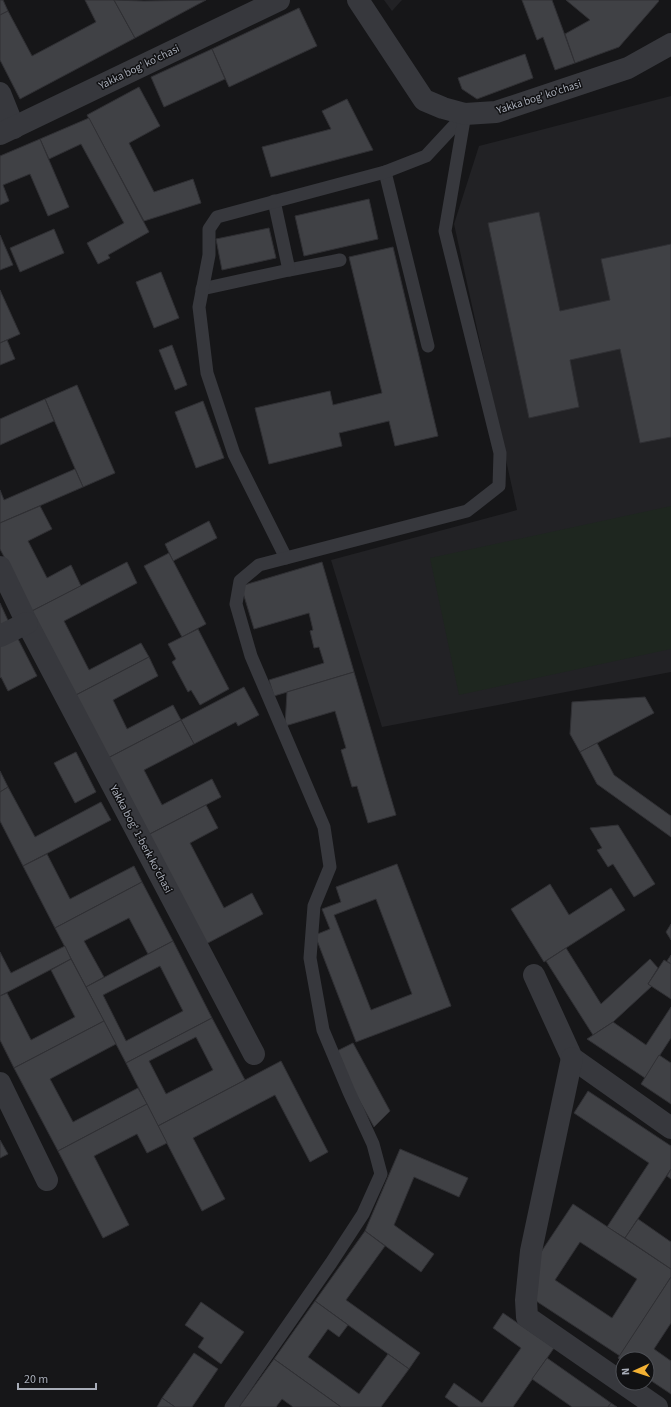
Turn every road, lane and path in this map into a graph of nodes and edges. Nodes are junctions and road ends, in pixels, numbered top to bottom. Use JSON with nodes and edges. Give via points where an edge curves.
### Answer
{"nodes":[{"id":1,"x":279,"y":0,"type":"edge"},
{"id":2,"x":358,"y":0,"type":"edge"},
{"id":3,"x":671,"y":44,"type":"edge"},
{"id":4,"x":0,"y":94,"type":"edge"},
{"id":5,"x":465,"y":114,"type":"junction"},
{"id":6,"x":7,"y":131,"type":"edge"},
{"id":7,"x":385,"y":172,"type":"junction"},
{"id":8,"x":274,"y":201,"type":"junction"},
{"id":9,"x":340,"y":260,"type":"dead end"},
{"id":10,"x":289,"y":270,"type":"junction"},
{"id":11,"x":202,"y":289,"type":"junction"},
{"id":12,"x":428,"y":346,"type":"dead end"},
{"id":13,"x":286,"y":558,"type":"junction"},
{"id":14,"x":0,"y":567,"type":"edge"},
{"id":15,"x":27,"y":623,"type":"junction"},
{"id":16,"x":0,"y":636,"type":"edge"},
{"id":17,"x":534,"y":975,"type":"dead end"},
{"id":18,"x":254,"y":1054,"type":"dead end"},
{"id":19,"x":572,"y":1058,"type":"junction"},
{"id":20,"x":0,"y":1083,"type":"edge"},
{"id":21,"x":671,"y":1128,"type":"edge"},
{"id":22,"x":47,"y":1180,"type":"dead end"},
{"id":23,"x":230,"y":1407,"type":"edge"},
{"id":24,"x":657,"y":1407,"type":"edge"}],
"edges":[{"from":1,"to":6,"type":"street","name":"Yakka bog' ko'chasi"},
{"from":2,"to":5,"type":"street","name":"Yakka bog' ko'chasi","via":[[424,100]]},
{"from":3,"to":5,"type":"street","name":"Yakka bog' ko'chasi","via":[[628,68],[496,112]]},
{"from":4,"to":6,"type":"street"},
{"from":5,"to":7,"type":"lane","via":[[426,156]]},
{"from":5,"to":13,"type":"lane","via":[[445,231],[500,453],[499,486],[467,511]]},
{"from":7,"to":8,"type":"lane"},
{"from":7,"to":12,"type":"lane"},
{"from":8,"to":10,"type":"lane"},
{"from":8,"to":11,"type":"lane","via":[[217,217],[209,229],[209,255]]},
{"from":9,"to":10,"type":"lane"},
{"from":10,"to":11,"type":"lane"},
{"from":11,"to":13,"type":"lane","via":[[199,307],[207,373],[234,454]]},
{"from":13,"to":23,"type":"lane","via":[[259,565],[240,581],[236,604],[251,656],[324,827],[330,867],[314,906],[310,958],[323,1030],[373,1144],[381,1174],[363,1214]]},
{"from":14,"to":15,"type":"street","name":"Yakka bogʻ 1-berk koʻchasi"},
{"from":15,"to":16,"type":"street"},
{"from":15,"to":18,"type":"street","name":"Yakka bogʻ 1-berk koʻchasi"},
{"from":17,"to":19,"type":"street"},
{"from":19,"to":21,"type":"street"},
{"from":19,"to":24,"type":"street","via":[[530,1251],[527,1317]]},
{"from":20,"to":22,"type":"street"}]}
